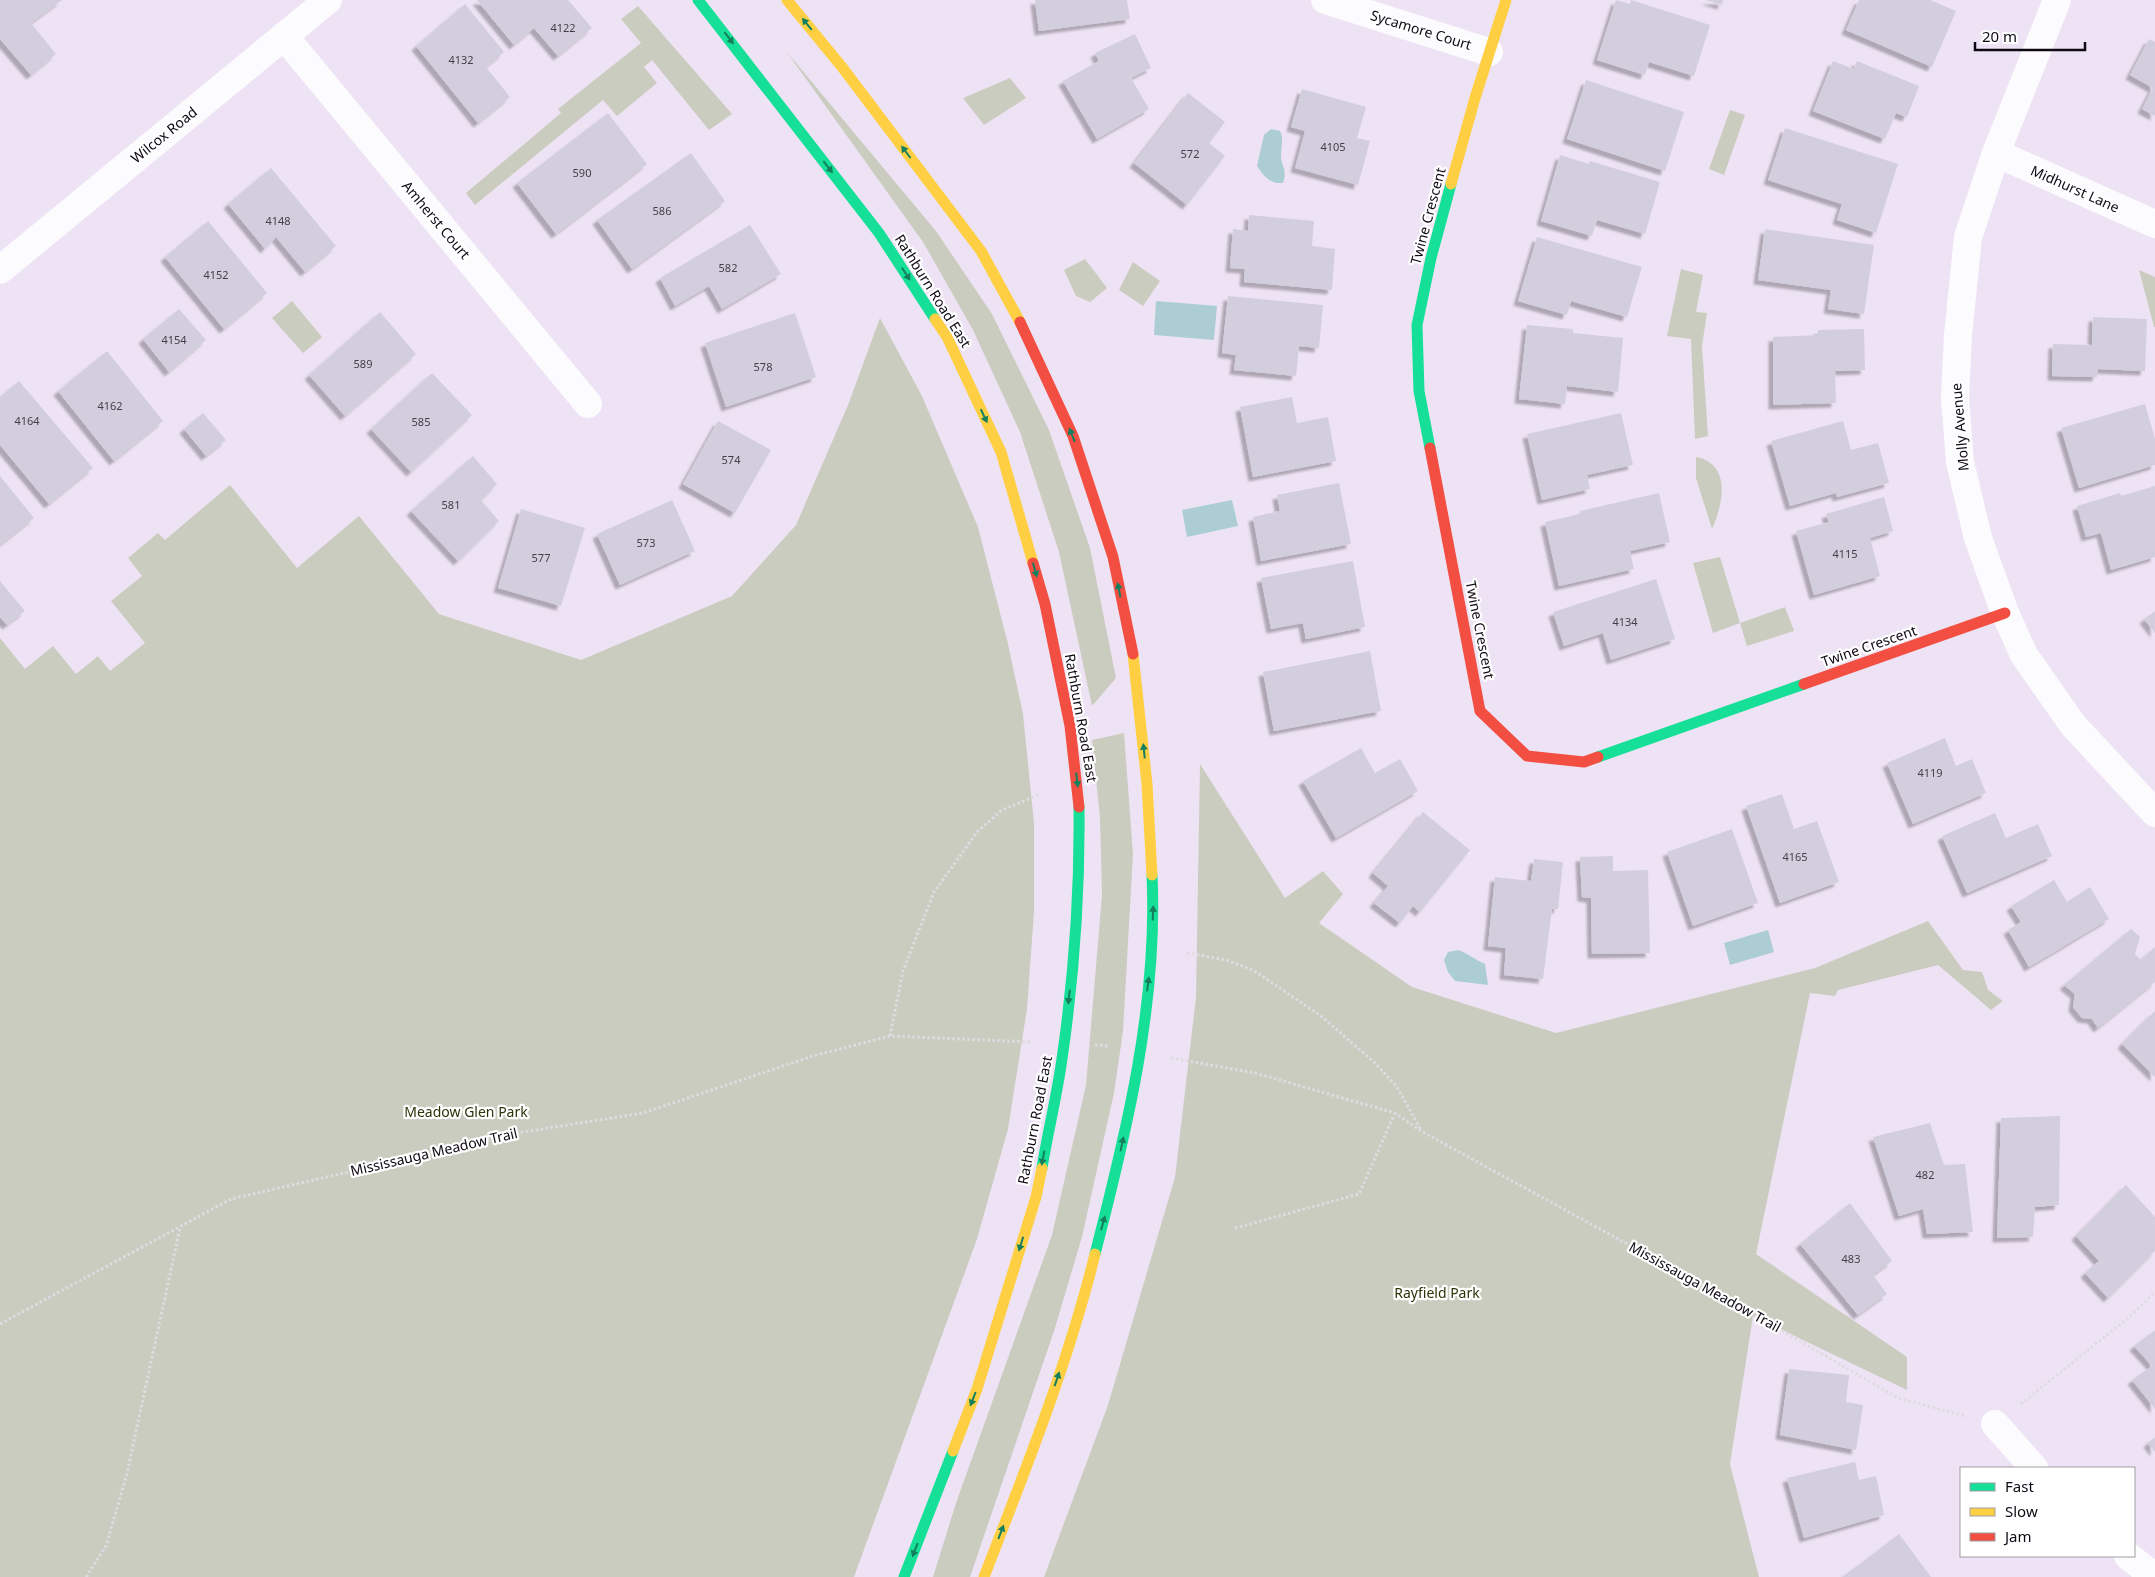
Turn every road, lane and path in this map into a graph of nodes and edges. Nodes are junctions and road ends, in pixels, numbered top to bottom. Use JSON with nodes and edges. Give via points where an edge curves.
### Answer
{"nodes":[{"id":1,"x":328,"y":0,"type":"edge"},
{"id":2,"x":698,"y":0,"type":"edge"},
{"id":3,"x":787,"y":0,"type":"edge"},
{"id":4,"x":1325,"y":0,"type":"edge"},
{"id":5,"x":1506,"y":0,"type":"edge"},
{"id":6,"x":2057,"y":0,"type":"edge"},
{"id":7,"x":284,"y":36,"type":"junction"},
{"id":8,"x":1489,"y":52,"type":"junction"},
{"id":9,"x":1996,"y":153,"type":"junction"},
{"id":10,"x":2155,"y":224,"type":"edge"},
{"id":11,"x":0,"y":270,"type":"edge"},
{"id":12,"x":588,"y":404,"type":"dead end"},
{"id":13,"x":2006,"y":613,"type":"junction"},
{"id":14,"x":1041,"y":794,"type":"dead end"},
{"id":15,"x":2155,"y":813,"type":"edge"},
{"id":16,"x":1187,"y":953,"type":"dead end"},
{"id":17,"x":1395,"y":1112,"type":"dead end"},
{"id":18,"x":180,"y":1228,"type":"junction"},
{"id":19,"x":1235,"y":1228,"type":"dead end"},
{"id":20,"x":2155,"y":1292,"type":"edge"},
{"id":21,"x":0,"y":1324,"type":"edge"},
{"id":22,"x":1995,"y":1424,"type":"junction"},
{"id":23,"x":2033,"y":1467,"type":"edge"},
{"id":24,"x":2129,"y":1557,"type":"edge"},
{"id":25,"x":86,"y":1577,"type":"edge"},
{"id":26,"x":904,"y":1577,"type":"edge"},
{"id":27,"x":984,"y":1577,"type":"edge"},
{"id":28,"x":2155,"y":1577,"type":"edge"}],
"edges":[{"from":1,"to":7,"type":"street","name":"Wilcox Road"},
{"from":2,"to":26,"type":"street","name":"Rathburn Road East","one_way":true,"via":[[879,233],[947,337],[1001,452],[1045,604],[1070,726],[1079,798],[1080,861],[1074,949],[1062,1059],[1036,1197],[977,1389]]},
{"from":27,"to":3,"type":"street","one_way":true,"via":[[1082,1307],[1138,1069],[1151,962],[1152,883],[1136,670],[1113,556],[1073,436],[1017,316],[981,251],[842,67]]},
{"from":4,"to":8,"type":"street","name":"Sycamore Court"},
{"from":5,"to":8,"type":"street","name":"Twine Crescent"},
{"from":6,"to":9,"type":"street","name":"Molly Avenue"},
{"from":7,"to":11,"type":"street","name":"Wilcox Road"},
{"from":7,"to":12,"type":"street","name":"Amherst Court"},
{"from":8,"to":13,"type":"street","name":"Twine Crescent","via":[[1431,258],[1417,325],[1419,391],[1480,711],[1527,756],[1584,762]]},
{"from":9,"to":10,"type":"street","name":"Midhurst Lane"},
{"from":9,"to":13,"type":"street","name":"Molly Avenue","via":[[1968,237],[1954,398],[1960,462],[1976,528]]},
{"from":13,"to":15,"type":"street","name":"Molly Avenue","via":[[2024,655],[2073,724]]},
{"from":14,"to":18,"type":"path","name":"Mississauga Meadow Trail","via":[[1002,810],[978,831],[934,892],[903,971],[890,1036],[813,1056],[643,1113],[523,1132],[231,1199]]},
{"from":16,"to":22,"type":"path","name":"Mississauga Meadow Trail","via":[[1226,960],[1253,970],[1321,1016],[1397,1087],[1421,1131],[1724,1296],[1898,1398]]},
{"from":17,"to":19,"type":"path","via":[[1359,1194]]},
{"from":18,"to":21,"type":"path","name":"Mississauga Meadow Trail"},
{"from":18,"to":25,"type":"path","via":[[127,1473],[106,1546]]},
{"from":20,"to":22,"type":"path","via":[[2128,1318]]},
{"from":22,"to":23,"type":"street"},
{"from":24,"to":28,"type":"street"}]}
